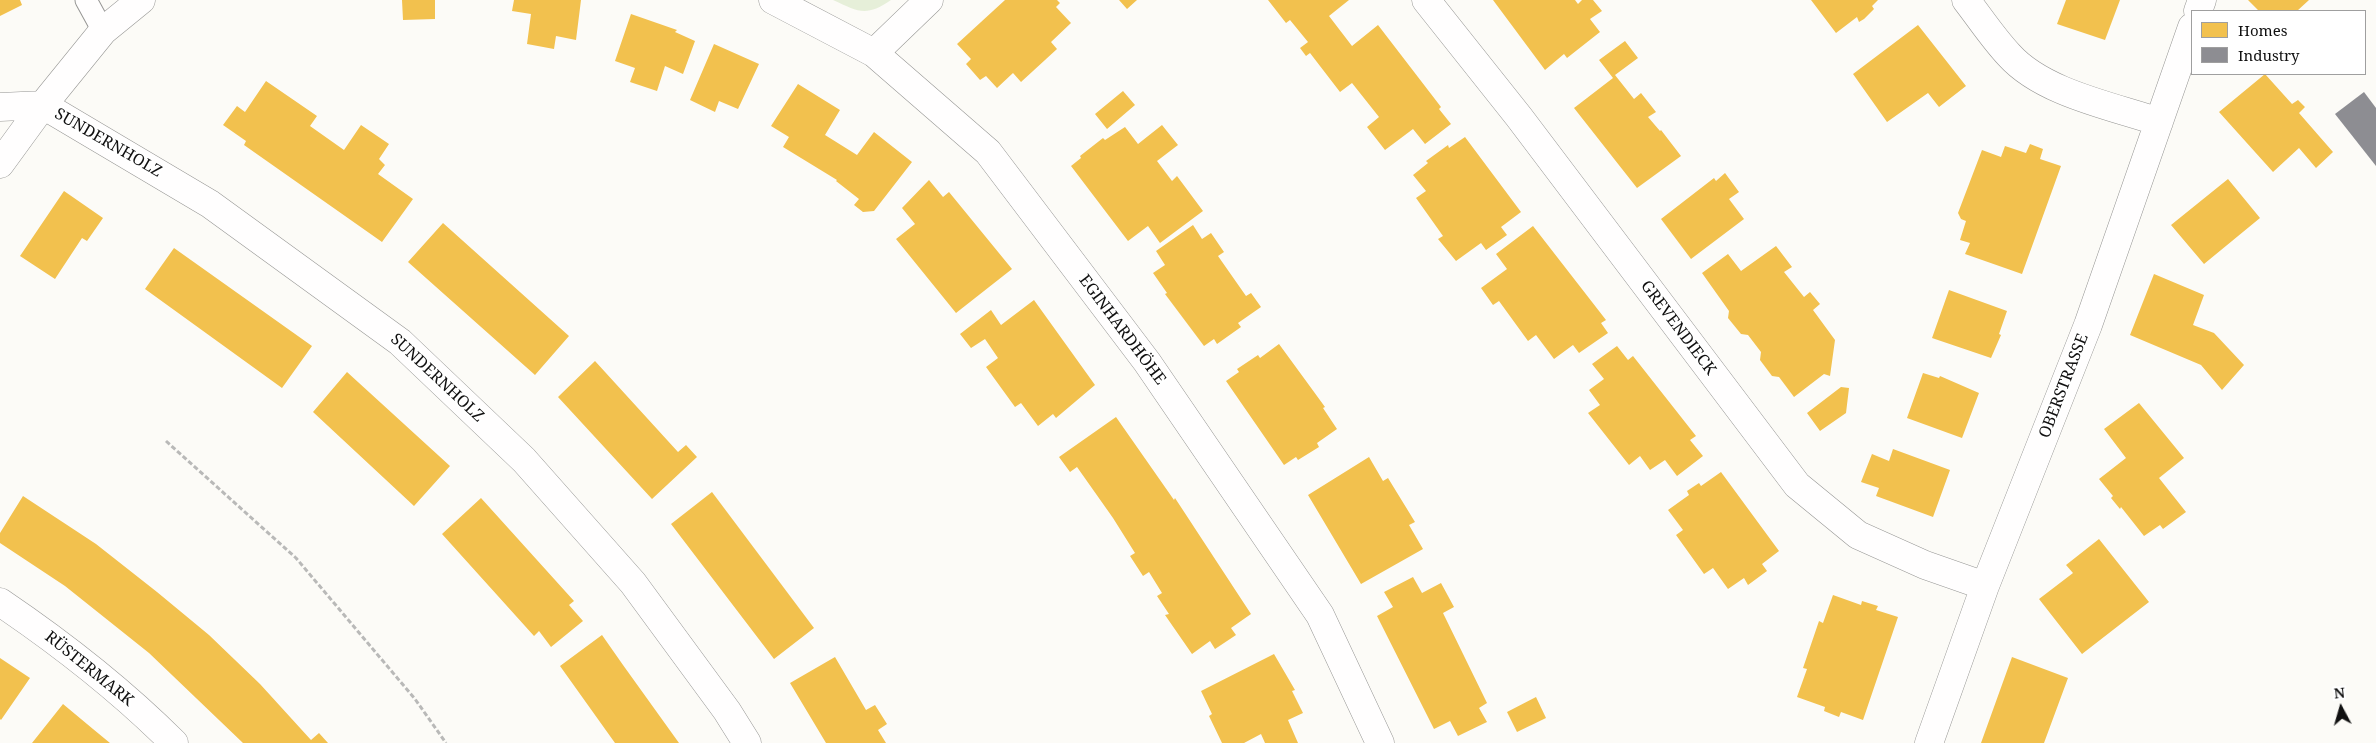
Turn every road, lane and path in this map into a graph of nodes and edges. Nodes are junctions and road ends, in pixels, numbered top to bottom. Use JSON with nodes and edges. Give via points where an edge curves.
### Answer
{"nodes":[{"id":1,"x":86,"y":0,"type":"edge"},
{"id":2,"x":141,"y":0,"type":"edge"},
{"id":3,"x":773,"y":0,"type":"edge"},
{"id":4,"x":930,"y":0,"type":"edge"},
{"id":5,"x":1426,"y":0,"type":"edge"},
{"id":6,"x":1966,"y":0,"type":"edge"},
{"id":7,"x":2191,"y":30,"type":"edge"},
{"id":8,"x":102,"y":31,"type":"junction"},
{"id":9,"x":874,"y":53,"type":"junction"},
{"id":10,"x":43,"y":105,"type":"junction"},
{"id":11,"x":0,"y":107,"type":"edge"},
{"id":12,"x":2159,"y":122,"type":"junction"},
{"id":13,"x":0,"y":164,"type":"edge"},
{"id":14,"x":166,"y":441,"type":"dead end"},
{"id":15,"x":1985,"y":586,"type":"junction"},
{"id":16,"x":0,"y":602,"type":"edge"},
{"id":17,"x":174,"y":743,"type":"edge"},
{"id":18,"x":446,"y":743,"type":"edge"},
{"id":19,"x":747,"y":743,"type":"edge"},
{"id":20,"x":1380,"y":743,"type":"edge"},
{"id":21,"x":1930,"y":743,"type":"edge"}],
"edges":[{"from":1,"to":8,"type":"lane"},
{"from":2,"to":8,"type":"street"},
{"from":3,"to":9,"type":"street","name":"EGINHARDHÖHE"},
{"from":4,"to":9,"type":"street"},
{"from":5,"to":15,"type":"street","name":"GREVENDIECK","via":[[1525,125],[1797,485],[1858,535],[1925,565]]},
{"from":6,"to":12,"type":"street","via":[[2010,56],[2035,77],[2063,90]]},
{"from":7,"to":12,"type":"street","name":"OBERSTRASSE"},
{"from":8,"to":10,"type":"street"},
{"from":9,"to":20,"type":"street","name":"EGINHARDHÖHE","via":[[988,152],[1147,362],[1320,615]]},
{"from":10,"to":11,"type":"street"},
{"from":10,"to":13,"type":"street"},
{"from":10,"to":19,"type":"street","name":"SUNDERNHOLZ","via":[[210,204],[400,342],[524,460],[633,583]]},
{"from":12,"to":15,"type":"street","name":"OBERSTRASSE","via":[[2088,325]]},
{"from":14,"to":18,"type":"path","via":[[296,558],[415,699]]},
{"from":15,"to":21,"type":"street","name":"OBERSTRASSE"},
{"from":16,"to":17,"type":"street","name":"RÜSTERMARK","via":[[54,638]]}]}
